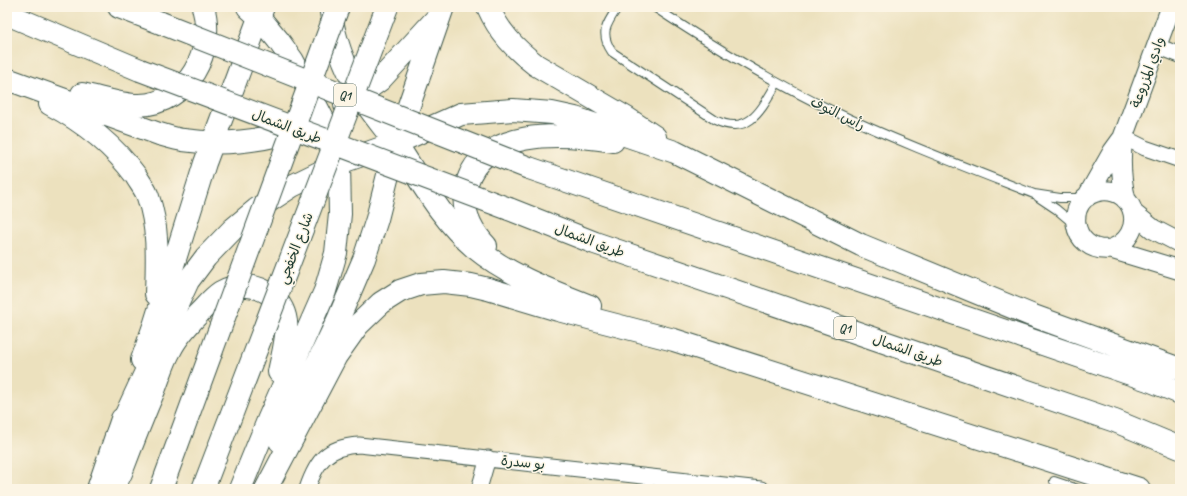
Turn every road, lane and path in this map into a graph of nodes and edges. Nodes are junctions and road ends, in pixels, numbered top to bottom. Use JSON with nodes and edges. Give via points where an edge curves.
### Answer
{"nodes":[{"id":1,"x":119,"y":7,"type":"edge"},
{"id":2,"x":203,"y":7,"type":"edge"},
{"id":3,"x":330,"y":7,"type":"edge"},
{"id":4,"x":338,"y":7,"type":"edge"},
{"id":5,"x":387,"y":7,"type":"edge"},
{"id":6,"x":488,"y":7,"type":"edge"},
{"id":7,"x":618,"y":7,"type":"edge"},
{"id":8,"x":654,"y":7,"type":"edge"},
{"id":9,"x":1171,"y":7,"type":"edge"},
{"id":10,"x":256,"y":10,"type":"edge"},
{"id":11,"x":442,"y":10,"type":"edge"},
{"id":12,"x":7,"y":14,"type":"edge"},
{"id":13,"x":147,"y":15,"type":"edge"},
{"id":14,"x":1157,"y":46,"type":"junction"},
{"id":15,"x":1180,"y":55,"type":"edge"},
{"id":16,"x":7,"y":79,"type":"edge"},
{"id":17,"x":777,"y":83,"type":"junction"},
{"id":18,"x":360,"y":95,"type":"junction"},
{"id":19,"x":323,"y":119,"type":"junction"},
{"id":20,"x":1123,"y":137,"type":"junction"},
{"id":21,"x":212,"y":142,"type":"junction"},
{"id":22,"x":396,"y":143,"type":"junction"},
{"id":23,"x":675,"y":152,"type":"junction"},
{"id":24,"x":1180,"y":160,"type":"edge"},
{"id":25,"x":339,"y":163,"type":"junction"},
{"id":26,"x":1034,"y":194,"type":"junction"},
{"id":27,"x":1086,"y":198,"type":"junction"},
{"id":28,"x":1130,"y":207,"type":"junction"},
{"id":29,"x":1076,"y":225,"type":"junction"},
{"id":30,"x":1180,"y":243,"type":"edge"},
{"id":31,"x":1111,"y":249,"type":"junction"},
{"id":32,"x":1180,"y":270,"type":"edge"},
{"id":33,"x":512,"y":272,"type":"junction"},
{"id":34,"x":154,"y":326,"type":"junction"},
{"id":35,"x":674,"y":340,"type":"junction"},
{"id":36,"x":1180,"y":369,"type":"edge"},
{"id":37,"x":1180,"y":393,"type":"edge"},
{"id":38,"x":269,"y":418,"type":"junction"},
{"id":39,"x":116,"y":436,"type":"junction"},
{"id":40,"x":1180,"y":448,"type":"edge"},
{"id":41,"x":488,"y":458,"type":"junction"},
{"id":42,"x":1054,"y":482,"type":"dead end"},
{"id":43,"x":98,"y":489,"type":"edge"},
{"id":44,"x":113,"y":489,"type":"edge"},
{"id":45,"x":161,"y":489,"type":"edge"},
{"id":46,"x":203,"y":489,"type":"edge"},
{"id":47,"x":240,"y":489,"type":"edge"},
{"id":48,"x":258,"y":489,"type":"edge"},
{"id":49,"x":266,"y":489,"type":"edge"},
{"id":50,"x":307,"y":489,"type":"edge"},
{"id":51,"x":479,"y":489,"type":"edge"},
{"id":52,"x":761,"y":489,"type":"edge"},
{"id":53,"x":1078,"y":489,"type":"edge"},
{"id":54,"x":1139,"y":489,"type":"edge"}],
"edges":[{"from":1,"to":13,"type":"highway","number":"Q1"},
{"from":2,"to":16,"type":"highway","via":[[207,29],[203,56],[192,75],[173,94],[157,102],[139,105],[124,103]]},
{"from":3,"to":18,"type":"highway","via":[[336,39]]},
{"from":4,"to":45,"type":"highway","bridge":true},
{"from":5,"to":46,"type":"highway","name":"شارع الخفجي","bridge":true},
{"from":6,"to":23,"type":"highway","via":[[504,35],[525,57],[625,116]]},
{"from":7,"to":17,"type":"lane","via":[[605,30],[607,45],[612,52],[724,124],[742,124],[750,121],[761,110]]},
{"from":8,"to":17,"type":"lane","name":"رأس النوف"},
{"from":9,"to":14,"type":"street","name":"وادي المزروعة"},
{"from":10,"to":19,"type":"highway","via":[[293,61]]},
{"from":10,"to":21,"type":"highway"},
{"from":11,"to":18,"type":"highway","via":[[380,80]]},
{"from":11,"to":22,"type":"highway"},
{"from":12,"to":40,"type":"highway","name":"طريق الشمال","number":"Q1","bridge":true,"via":[[140,70],[595,243],[1115,421]]},
{"from":13,"to":37,"type":"highway","number":"Q1","bridge":true,"via":[[529,168],[1144,378]]},
{"from":14,"to":15,"type":"street"},
{"from":14,"to":20,"type":"street","name":"وادي المزروعة"},
{"from":16,"to":21,"type":"highway","via":[[159,134],[182,140]]},
{"from":16,"to":34,"type":"highway","via":[[54,106],[104,140],[125,162],[148,196],[156,228],[158,259]]},
{"from":17,"to":26,"type":"lane","name":"رأس النوف","via":[[882,134]]},
{"from":18,"to":19,"type":"highway"},
{"from":18,"to":22,"type":"highway"},
{"from":19,"to":21,"type":"highway","via":[[286,133],[254,140]]},
{"from":19,"to":25,"type":"highway"},
{"from":20,"to":24,"type":"street"},
{"from":20,"to":27,"type":"street","name":"وادي المزروعة"},
{"from":20,"to":28,"type":"street","name":"وادي المزروعة","via":[[1122,184]]},
{"from":21,"to":34,"type":"highway"},
{"from":22,"to":23,"type":"highway","via":[[461,114],[513,110],[576,118]]},
{"from":22,"to":25,"type":"highway"},
{"from":22,"to":33,"type":"highway","via":[[441,213],[457,232],[475,248]]},
{"from":22,"to":48,"type":"highway","via":[[364,259]]},
{"from":23,"to":33,"type":"highway","via":[[564,135],[514,141],[484,156],[470,174],[465,208],[472,229]]},
{"from":23,"to":36,"type":"highway","via":[[861,245],[1031,315]]},
{"from":25,"to":38,"type":"highway","via":[[340,214],[336,253],[325,291]]},
{"from":25,"to":39,"type":"highway","via":[[268,201],[233,229],[206,258],[188,281]]},
{"from":26,"to":27,"type":"lane","name":"رأس النوف"},
{"from":26,"to":29,"type":"lane","name":"رأس النوف"},
{"from":27,"to":28,"type":"street","via":[[1093,193],[1107,191],[1120,196]]},
{"from":27,"to":29,"type":"street","via":[[1076,213]]},
{"from":28,"to":30,"type":"street","via":[[1153,229]]},
{"from":28,"to":31,"type":"street","via":[[1134,221],[1130,236],[1125,242]]},
{"from":29,"to":31,"type":"street","via":[[1078,233],[1090,246],[1100,250]]},
{"from":31,"to":32,"type":"street"},
{"from":33,"to":35,"type":"highway"},
{"from":34,"to":39,"type":"highway"},
{"from":35,"to":49,"type":"highway","via":[[471,285],[432,282],[410,287],[381,303],[349,336]]},
{"from":35,"to":54,"type":"highway"},
{"from":38,"to":44,"type":"highway","via":[[287,333],[287,322],[279,303],[267,292],[252,286],[231,288],[213,298],[190,322],[171,348]]},
{"from":38,"to":47,"type":"highway"},
{"from":39,"to":43,"type":"highway"},
{"from":41,"to":50,"type":"street","name":"بو سدرة","via":[[349,445],[329,453],[320,461]]},
{"from":41,"to":51,"type":"street"},
{"from":41,"to":52,"type":"street","name":"بو سدرة"},
{"from":42,"to":53,"type":"lane"}]}
